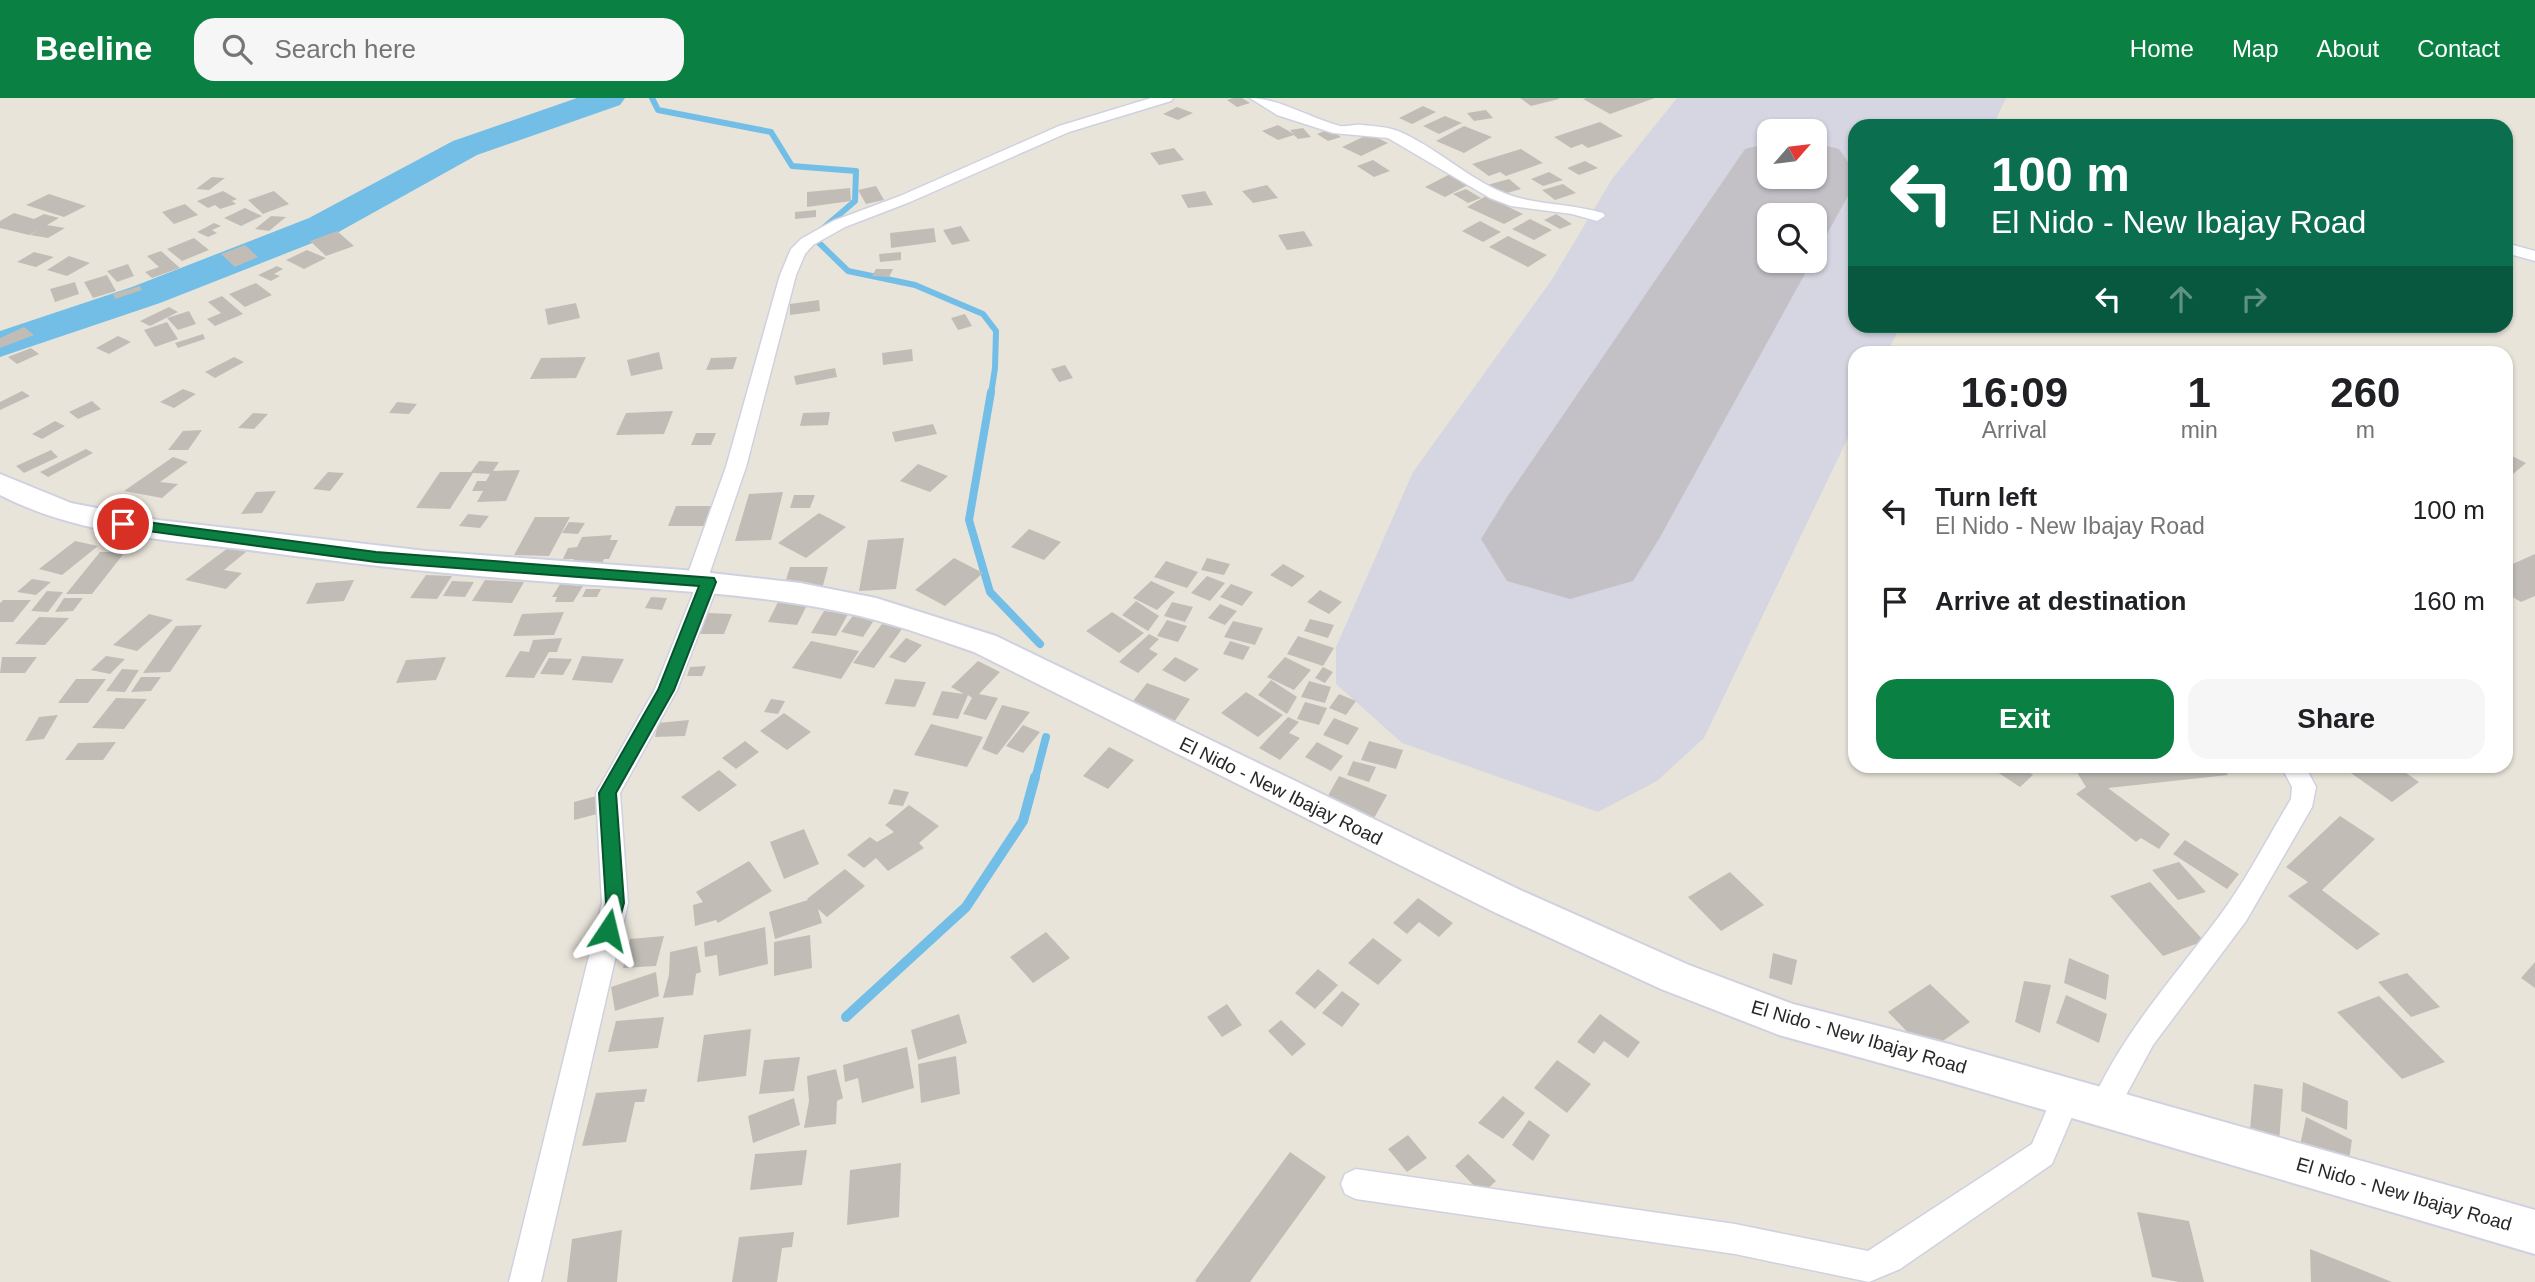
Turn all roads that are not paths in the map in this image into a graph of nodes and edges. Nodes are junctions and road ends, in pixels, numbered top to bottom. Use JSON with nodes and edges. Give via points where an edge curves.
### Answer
{"nodes":[{"id":1,"x":1166,"y":98,"type":"edge"},
{"id":2,"x":1257,"y":98,"type":"edge"},
{"id":3,"x":1597,"y":216,"type":"dead end"},
{"id":4,"x":2513,"y":250,"type":"edge"},
{"id":5,"x":2535,"y":256,"type":"edge"},
{"id":6,"x":0,"y":484,"type":"edge"},
{"id":7,"x":703,"y":580,"type":"junction"},
{"id":8,"x":2297,"y":773,"type":"edge"},
{"id":9,"x":2066,"y":1098,"type":"junction"},
{"id":10,"x":2103,"y":1109,"type":"junction"},
{"id":11,"x":1356,"y":1184,"type":"dead end"},
{"id":12,"x":2535,"y":1232,"type":"edge"},
{"id":13,"x":525,"y":1282,"type":"edge"}],
"edges":[{"from":1,"to":7,"type":"street","via":[[1028,144],[813,238],[797,252]]},
{"from":2,"to":3,"type":"street","via":[[1282,112],[1338,130],[1392,134],[1495,195],[1517,203]]},
{"from":4,"to":5,"type":"street"},
{"from":6,"to":7,"type":"main road","name":"El Nido - New Ibajay Road","via":[[69,513],[123,524],[376,557]]},
{"from":7,"to":9,"type":"main road","name":"El Nido - New Ibajay Road","via":[[842,601],[985,644],[1421,859],[1675,977],[1793,1022]]},
{"from":7,"to":13,"type":"street","via":[[666,690],[608,793],[615,903]]},
{"from":8,"to":10,"type":"street","via":[[2304,787],[2303,800],[2227,926],[2151,1021],[2120,1069]]},
{"from":9,"to":10,"type":"main road","name":"El Nido - New Ibajay Road"},
{"from":9,"to":11,"type":"street","via":[[2042,1154],[1889,1258],[1868,1267],[1735,1239]]},
{"from":10,"to":12,"type":"main road","name":"El Nido - New Ibajay Road"}]}
